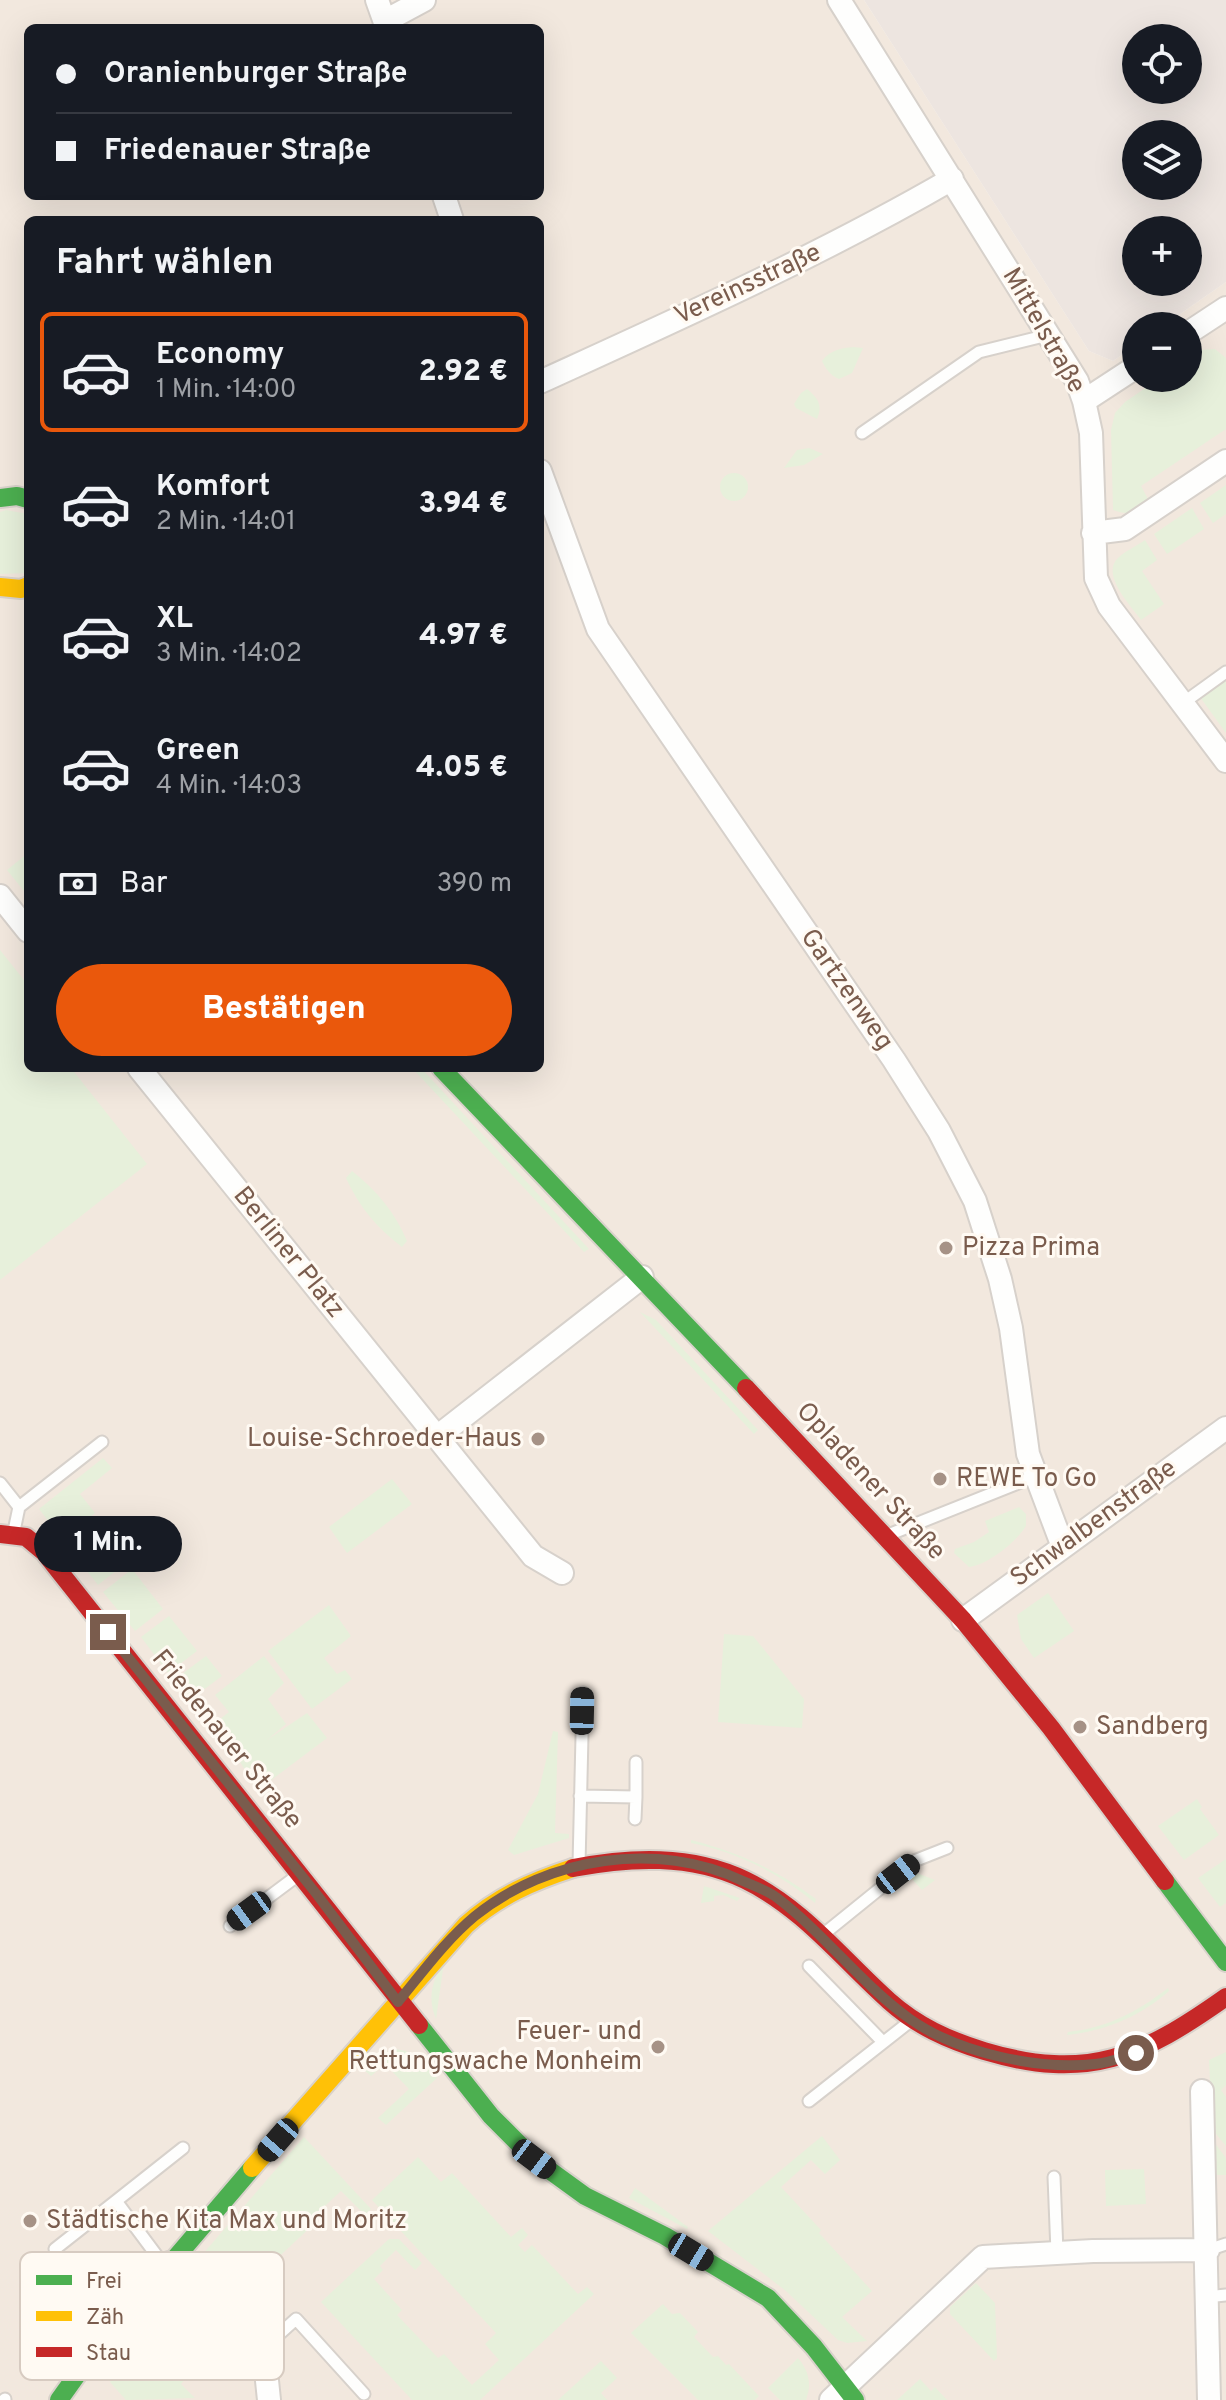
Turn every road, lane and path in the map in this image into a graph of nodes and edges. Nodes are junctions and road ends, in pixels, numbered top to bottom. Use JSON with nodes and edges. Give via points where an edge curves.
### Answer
{"nodes":[{"id":1,"x":424,"y":0,"type":"edge"},
{"id":2,"x":839,"y":0,"type":"edge"},
{"id":3,"x":383,"y":16,"type":"edge"},
{"id":4,"x":952,"y":179,"type":"junction"},
{"id":5,"x":1223,"y":315,"type":"edge"},
{"id":6,"x":1202,"y":326,"type":"edge"},
{"id":7,"x":1049,"y":335,"type":"junction"},
{"id":8,"x":1122,"y":376,"type":"edge"},
{"id":9,"x":544,"y":380,"type":"edge"},
{"id":10,"x":1084,"y":401,"type":"junction"},
{"id":11,"x":862,"y":433,"type":"dead end"},
{"id":12,"x":1226,"y":461,"type":"edge"},
{"id":13,"x":544,"y":482,"type":"edge"},
{"id":14,"x":1,"y":494,"type":"edge"},
{"id":15,"x":24,"y":498,"type":"edge"},
{"id":16,"x":1093,"y":533,"type":"junction"},
{"id":17,"x":0,"y":587,"type":"edge"},
{"id":18,"x":24,"y":588,"type":"edge"},
{"id":19,"x":1226,"y":672,"type":"edge"},
{"id":20,"x":1183,"y":703,"type":"junction"},
{"id":21,"x":1226,"y":761,"type":"edge"},
{"id":22,"x":0,"y":896,"type":"edge"},
{"id":23,"x":24,"y":926,"type":"edge"},
{"id":24,"x":142,"y":1072,"type":"edge"},
{"id":25,"x":445,"y":1072,"type":"edge"},
{"id":26,"x":642,"y":1277,"type":"junction"},
{"id":27,"x":1226,"y":1428,"type":"edge"},
{"id":28,"x":437,"y":1437,"type":"junction"},
{"id":29,"x":102,"y":1442,"type":"dead end"},
{"id":30,"x":1036,"y":1476,"type":"junction"},
{"id":31,"x":0,"y":1483,"type":"edge"},
{"id":32,"x":19,"y":1507,"type":"junction"},
{"id":33,"x":7,"y":1533,"type":"edge"},
{"id":34,"x":885,"y":1536,"type":"junction"},
{"id":35,"x":1063,"y":1547,"type":"junction"},
{"id":36,"x":562,"y":1573,"type":"dead end"},
{"id":37,"x":963,"y":1620,"type":"junction"},
{"id":38,"x":583,"y":1693,"type":"dead end"},
{"id":39,"x":636,"y":1762,"type":"dead end"},
{"id":40,"x":580,"y":1796,"type":"junction"},
{"id":41,"x":636,"y":1797,"type":"junction"},
{"id":42,"x":635,"y":1819,"type":"dead end"},
{"id":43,"x":947,"y":1848,"type":"dead end"},
{"id":44,"x":579,"y":1865,"type":"junction"},
{"id":45,"x":300,"y":1874,"type":"junction"},
{"id":46,"x":230,"y":1926,"type":"dead end"},
{"id":47,"x":822,"y":1935,"type":"junction"},
{"id":48,"x":1226,"y":1962,"type":"edge"},
{"id":49,"x":809,"y":1966,"type":"dead end"},
{"id":50,"x":1226,"y":1997,"type":"edge"},
{"id":51,"x":398,"y":2002,"type":"junction"},
{"id":52,"x":911,"y":2020,"type":"junction"},
{"id":53,"x":883,"y":2042,"type":"junction"},
{"id":54,"x":1202,"y":2091,"type":"dead end"},
{"id":55,"x":809,"y":2101,"type":"dead end"},
{"id":56,"x":183,"y":2148,"type":"dead end"},
{"id":57,"x":1054,"y":2177,"type":"dead end"},
{"id":58,"x":116,"y":2201,"type":"junction"},
{"id":59,"x":1217,"y":2247,"type":"edge"},
{"id":60,"x":55,"y":2249,"type":"dead end"},
{"id":61,"x":157,"y":2252,"type":"edge"},
{"id":62,"x":179,"y":2252,"type":"edge"},
{"id":63,"x":1057,"y":2252,"type":"junction"},
{"id":64,"x":1216,"y":2296,"type":"edge"},
{"id":65,"x":284,"y":2330,"type":"edge"},
{"id":66,"x":73,"y":2380,"type":"edge"},
{"id":67,"x":268,"y":2380,"type":"edge"},
{"id":68,"x":364,"y":2394,"type":"dead end"},
{"id":69,"x":843,"y":2396,"type":"edge"},
{"id":70,"x":59,"y":2400,"type":"edge"},
{"id":71,"x":269,"y":2400,"type":"edge"},
{"id":72,"x":1209,"y":2400,"type":"edge"}],
"edges":[{"from":1,"to":3,"type":"street"},
{"from":2,"to":4,"type":"street","name":"Mittelstraße"},
{"from":4,"to":7,"type":"street","name":"Mittelstraße"},
{"from":4,"to":9,"type":"street","name":"Vereinsstraße","via":[[767,278]]},
{"from":5,"to":6,"type":"street"},
{"from":7,"to":10,"type":"street","name":"Mittelstraße"},
{"from":7,"to":11,"type":"lane","via":[[979,352]]},
{"from":8,"to":10,"type":"street"},
{"from":10,"to":16,"type":"street","name":"Mittelstraße","via":[[1091,433]]},
{"from":12,"to":16,"type":"street","via":[[1125,529]]},
{"from":13,"to":30,"type":"street","name":"Gartzenweg","via":[[598,629],[894,1060],[975,1201],[1011,1328],[1028,1454]]},
{"from":14,"to":15,"type":"street"},
{"from":16,"to":20,"type":"street","name":"Mittelstraße","via":[[1096,578],[1109,606]]},
{"from":17,"to":18,"type":"street"},
{"from":19,"to":20,"type":"lane"},
{"from":20,"to":21,"type":"street","name":"Mittelstraße"},
{"from":22,"to":23,"type":"street"},
{"from":24,"to":28,"type":"street","name":"Berliner Platz"},
{"from":25,"to":26,"type":"street","name":"Opladener Straße"},
{"from":26,"to":28,"type":"street"},
{"from":26,"to":34,"type":"street","name":"Opladener Straße"},
{"from":27,"to":35,"type":"street","name":"Schwalbenstraße"},
{"from":28,"to":36,"type":"street","name":"Berliner Platz","via":[[533,1556]]},
{"from":29,"to":32,"type":"lane"},
{"from":30,"to":34,"type":"lane"},
{"from":30,"to":35,"type":"street","name":"Gartzenweg"},
{"from":31,"to":32,"type":"lane"},
{"from":32,"to":33,"type":"lane"},
{"from":33,"to":45,"type":"street","name":"Friedenauer Straße","via":[[34,1540]]},
{"from":34,"to":37,"type":"street","name":"Opladener Straße"},
{"from":35,"to":37,"type":"street","name":"Schwalbenstraße"},
{"from":37,"to":48,"type":"street","name":"Opladener Straße"},
{"from":38,"to":40,"type":"lane"},
{"from":39,"to":41,"type":"lane"},
{"from":40,"to":41,"type":"lane"},
{"from":40,"to":44,"type":"lane"},
{"from":41,"to":42,"type":"lane"},
{"from":43,"to":47,"type":"lane","via":[[914,1861]]},
{"from":44,"to":47,"type":"street","via":[[638,1857],[723,1871],[773,1895]]},
{"from":44,"to":51,"type":"street","via":[[507,1894],[474,1917]]},
{"from":45,"to":46,"type":"lane"},
{"from":45,"to":51,"type":"street","name":"Friedenauer Straße"},
{"from":47,"to":52,"type":"street"},
{"from":49,"to":53,"type":"lane"},
{"from":50,"to":52,"type":"street","via":[[1136,2053],[1098,2064],[1049,2066],[1002,2058]]},
{"from":51,"to":62,"type":"street"},
{"from":51,"to":69,"type":"street","name":"Friedenauer Straße","via":[[491,2116],[534,2159],[585,2196],[665,2236],[768,2298],[814,2347]]},
{"from":52,"to":53,"type":"lane"},
{"from":53,"to":55,"type":"lane"},
{"from":54,"to":59,"type":"street"},
{"from":56,"to":58,"type":"lane"},
{"from":57,"to":63,"type":"lane"},
{"from":58,"to":60,"type":"lane"},
{"from":58,"to":61,"type":"lane"},
{"from":59,"to":63,"type":"street"},
{"from":59,"to":64,"type":"street"},
{"from":63,"to":69,"type":"street","via":[[983,2257]]},
{"from":64,"to":72,"type":"street"},
{"from":65,"to":68,"type":"lane","via":[[296,2319]]},
{"from":66,"to":70,"type":"street"},
{"from":67,"to":71,"type":"street"}]}
